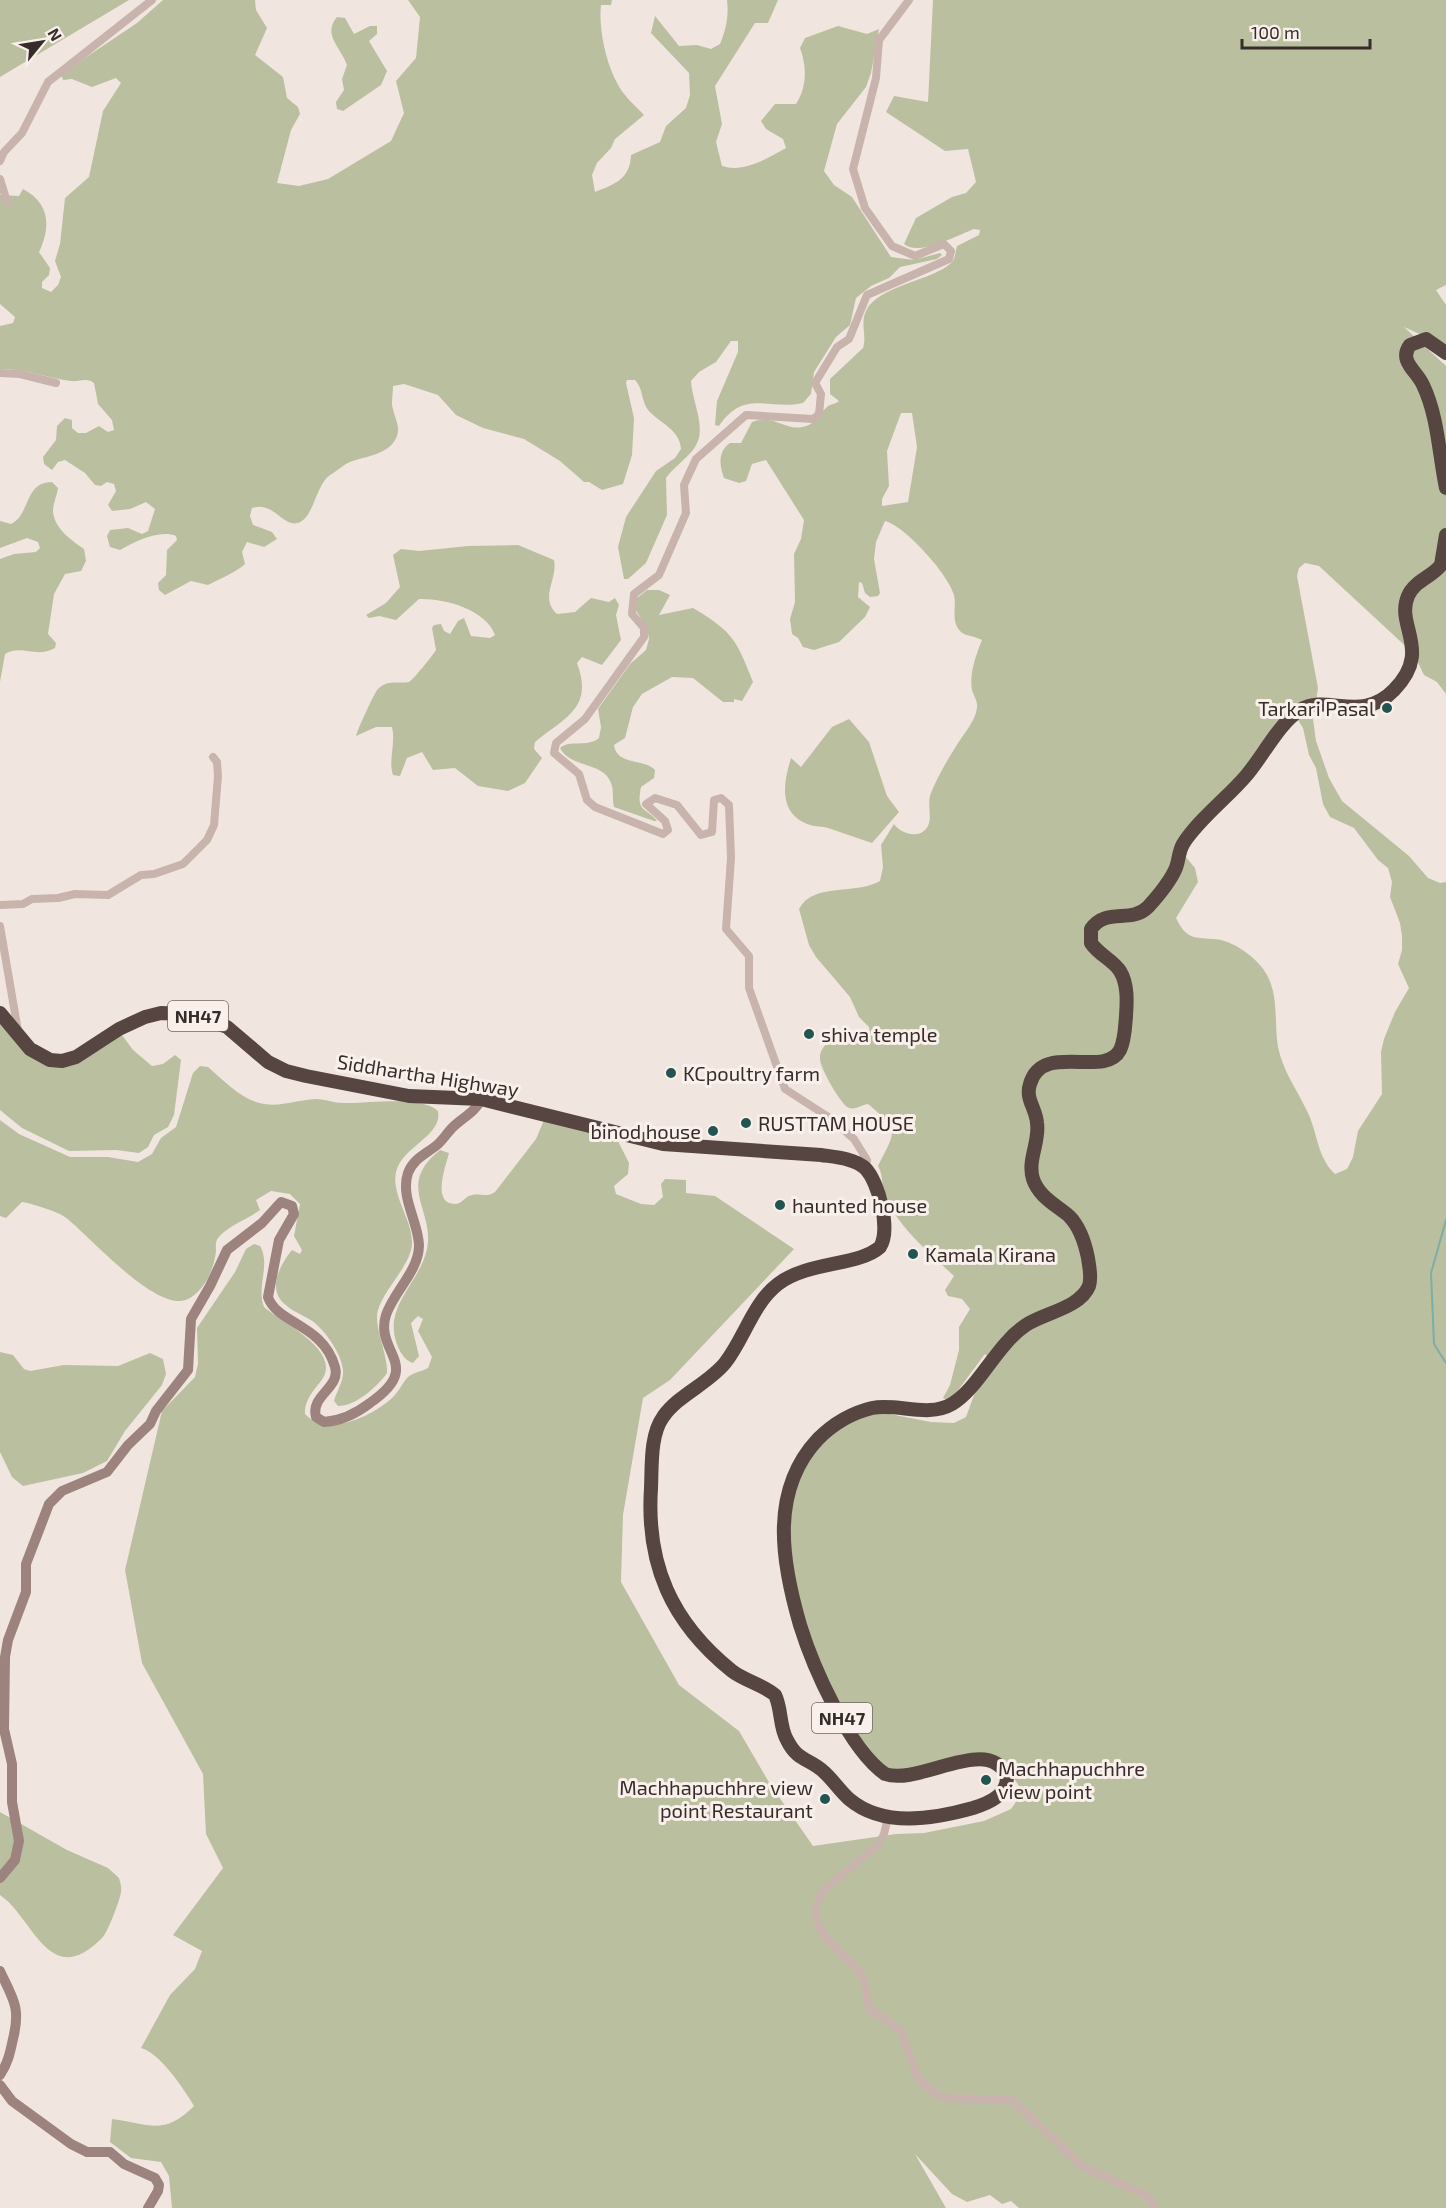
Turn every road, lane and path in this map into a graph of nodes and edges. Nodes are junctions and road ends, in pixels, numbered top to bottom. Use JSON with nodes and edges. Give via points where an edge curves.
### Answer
{"nodes":[{"id":1,"x":152,"y":0,"type":"edge"},
{"id":2,"x":909,"y":0,"type":"edge"},
{"id":3,"x":0,"y":161,"type":"edge"},
{"id":4,"x":0,"y":179,"type":"edge"},
{"id":5,"x":7,"y":202,"type":"dead end"},
{"id":6,"x":1446,"y":353,"type":"edge"},
{"id":7,"x":0,"y":373,"type":"edge"},
{"id":8,"x":56,"y":383,"type":"dead end"},
{"id":9,"x":1446,"y":488,"type":"edge"},
{"id":10,"x":1446,"y":535,"type":"edge"},
{"id":11,"x":213,"y":757,"type":"dead end"},
{"id":12,"x":0,"y":905,"type":"edge"},
{"id":13,"x":0,"y":926,"type":"edge"},
{"id":14,"x":0,"y":1013,"type":"edge"},
{"id":15,"x":16,"y":1035,"type":"junction"},
{"id":16,"x":481,"y":1099,"type":"junction"},
{"id":17,"x":865,"y":1168,"type":"junction"},
{"id":18,"x":888,"y":1817,"type":"junction"},
{"id":19,"x":0,"y":1878,"type":"edge"},
{"id":20,"x":0,"y":1971,"type":"edge"},
{"id":21,"x":0,"y":2075,"type":"edge"},
{"id":22,"x":0,"y":2085,"type":"edge"},
{"id":23,"x":148,"y":2208,"type":"edge"},
{"id":24,"x":1156,"y":2208,"type":"edge"}],
"edges":[{"from":1,"to":3,"type":"street","via":[[48,82],[22,133]]},
{"from":2,"to":17,"type":"street","via":[[879,40],[876,78],[853,169],[865,208],[892,246],[915,256],[944,244],[951,251],[949,259],[867,295],[849,339],[837,347],[815,383],[820,394],[819,414],[813,419],[746,415],[696,459],[684,485],[686,513],[659,575],[634,594],[632,615],[644,628],[644,637],[585,719],[556,743],[554,753],[579,774],[587,800],[595,807],[663,834],[668,830],[664,821],[646,804],[655,798],[677,805],[701,835],[712,832],[714,800],[721,798],[729,805],[731,858],[726,929],[749,956],[749,988],[785,1089],[854,1139],[867,1160]]},
{"from":4,"to":5,"type":"street"},
{"from":6,"to":9,"type":"highway","via":[[1426,339],[1410,345],[1405,354],[1427,395]]},
{"from":7,"to":8,"type":"street"},
{"from":10,"to":18,"type":"highway","number":"NH47","via":[[1441,565],[1415,586],[1407,599],[1413,651],[1407,673],[1396,688],[1369,706],[1310,707],[1293,716],[1243,780],[1187,838],[1173,874],[1146,908],[1133,915],[1106,916],[1091,929],[1091,943],[1119,970],[1125,985],[1121,1047],[1108,1060],[1073,1060],[1046,1066],[1032,1078],[1028,1091],[1038,1125],[1031,1166],[1034,1181],[1044,1197],[1074,1222],[1081,1235],[1090,1275],[1086,1292],[1017,1331],[951,1405],[933,1410],[883,1407],[851,1415],[820,1438],[793,1477],[786,1501],[784,1535],[793,1598],[821,1680],[862,1749],[879,1769],[894,1777],[981,1758],[997,1762],[1007,1776],[1001,1793],[976,1807],[931,1817]]},
{"from":11,"to":12,"type":"street","via":[[218,776],[214,825],[207,840],[183,864],[141,875],[108,895],[75,894]]},
{"from":13,"to":15,"type":"street"},
{"from":14,"to":15,"type":"highway","name":"Siddhartha Highway","number":"NH47"},
{"from":15,"to":16,"type":"highway","name":"Siddhartha Highway","number":"NH47","via":[[43,1058],[62,1061],[76,1057],[145,1017],[190,1014],[227,1027],[268,1062],[292,1072],[409,1096]]},
{"from":16,"to":17,"type":"highway","name":"Siddhartha Highway","number":"NH47","via":[[663,1144],[820,1155]]},
{"from":16,"to":19,"type":"street","via":[[473,1112],[415,1161],[408,1174],[406,1194],[419,1250],[385,1317],[396,1374],[386,1391],[344,1417],[324,1422],[316,1417],[316,1402],[334,1380],[334,1365],[314,1334],[277,1311],[268,1297],[279,1240],[294,1214],[289,1204],[279,1202],[262,1223],[237,1239],[225,1253],[191,1319],[188,1370],[150,1424],[107,1472],[52,1499],[27,1564],[26,1592],[6,1647],[4,1729],[12,1764],[12,1802],[19,1841],[15,1860]]},
{"from":17,"to":18,"type":"highway","number":"NH47","via":[[875,1186],[884,1219],[882,1244],[872,1252],[805,1269],[778,1284],[725,1363],[665,1414],[656,1435],[651,1530],[664,1586],[696,1635],[736,1674],[775,1695],[785,1737],[800,1758],[822,1769],[856,1803]]},
{"from":18,"to":24,"type":"street","via":[[882,1839],[824,1890],[814,1915],[818,1927],[860,1972],[870,2008],[901,2031],[918,2078],[932,2091],[949,2098],[1012,2100],[1083,2167],[1146,2195]]},
{"from":20,"to":21,"type":"street","via":[[14,2001],[18,2021],[8,2062]]},
{"from":22,"to":23,"type":"street","via":[[12,2101],[71,2144],[87,2151],[110,2152],[124,2164],[155,2178],[158,2191]]}]}
